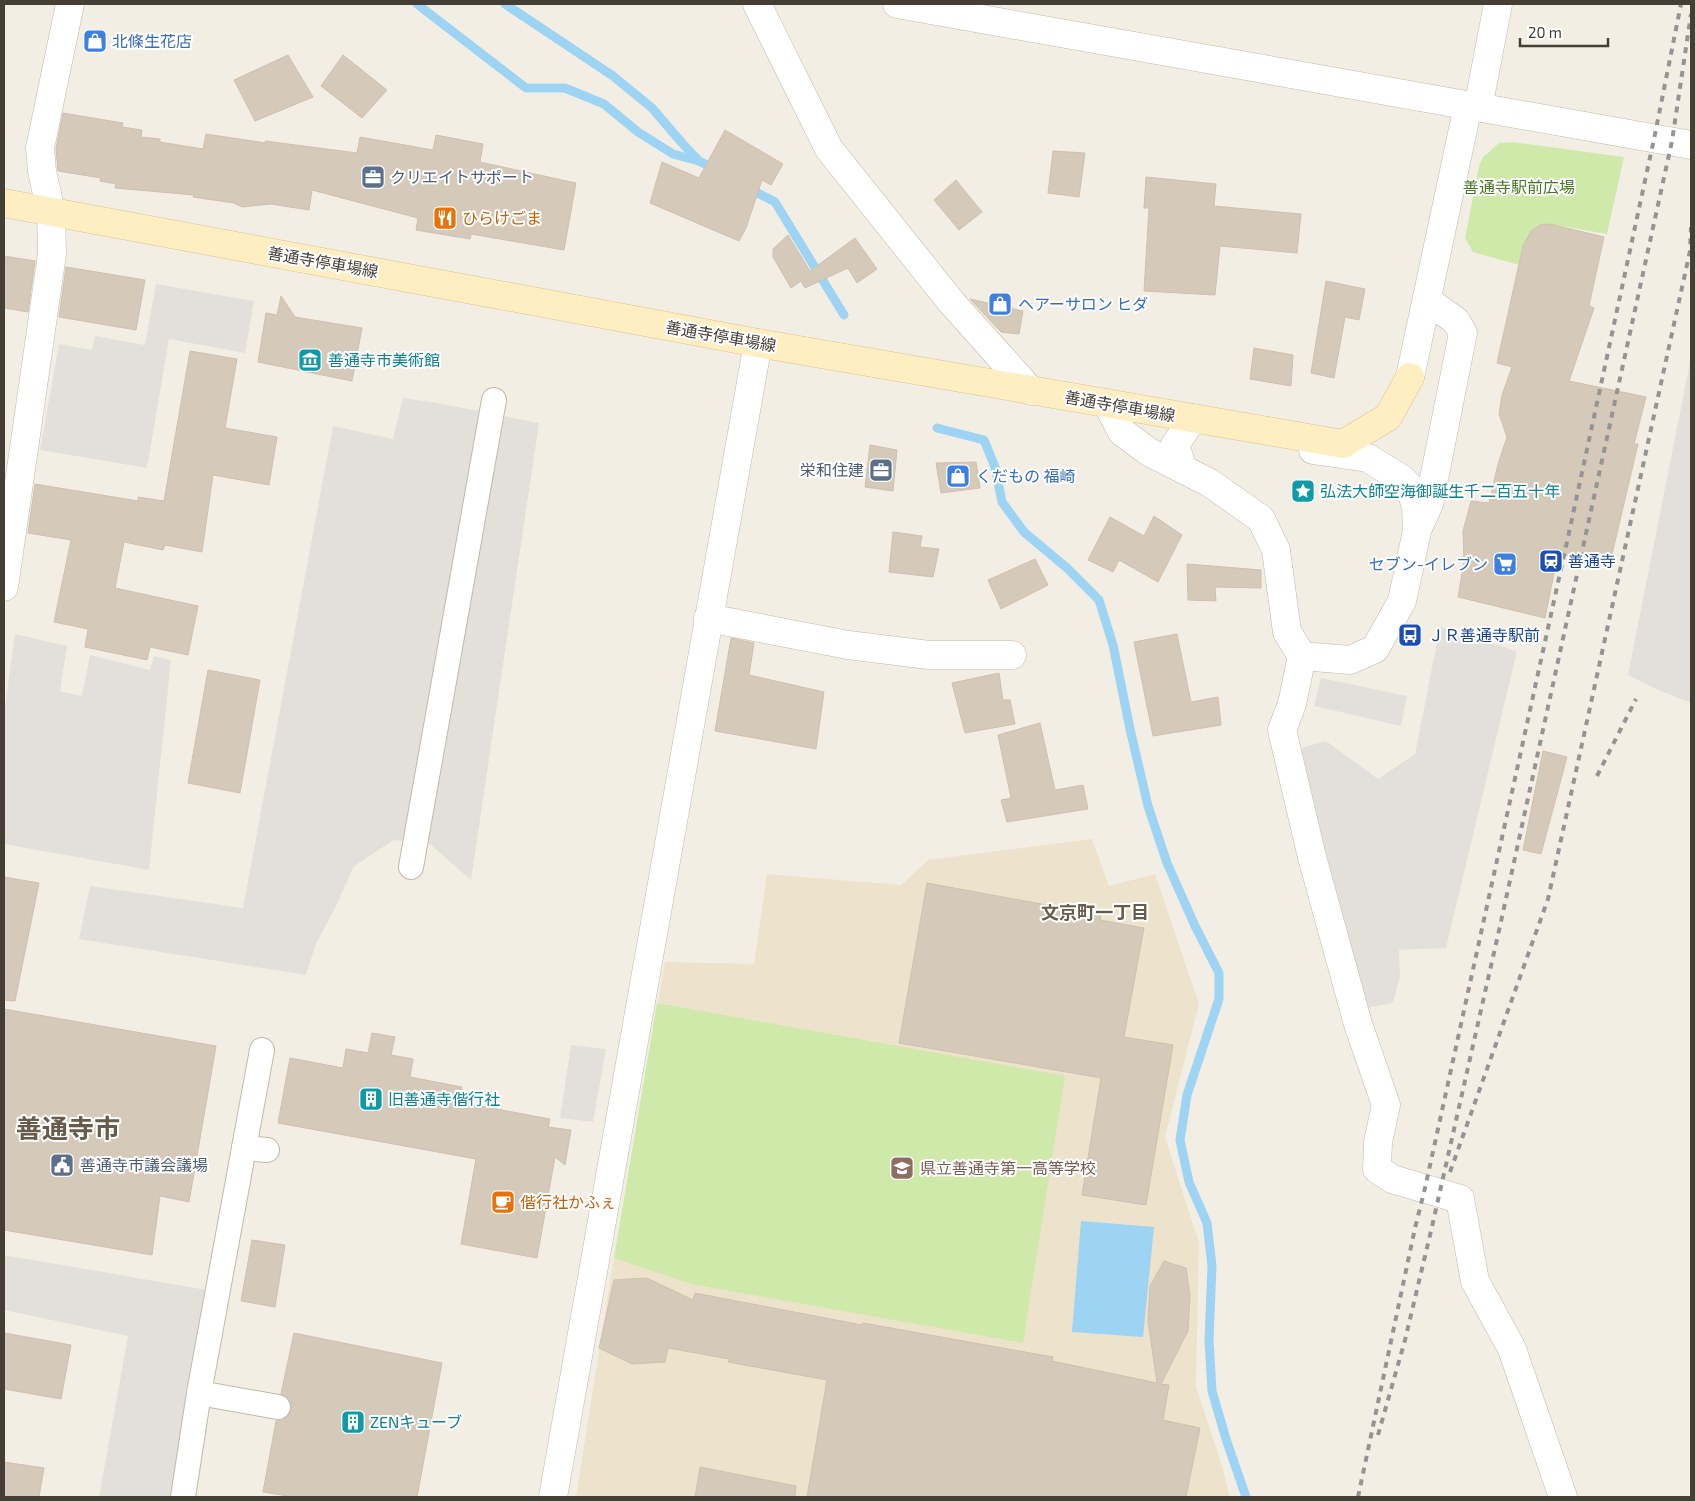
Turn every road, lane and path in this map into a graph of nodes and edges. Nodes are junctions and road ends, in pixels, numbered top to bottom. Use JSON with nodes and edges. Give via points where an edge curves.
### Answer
{"nodes":[{"id":1,"x":70,"y":4,"type":"edge"},
{"id":2,"x":757,"y":4,"type":"edge"},
{"id":3,"x":897,"y":4,"type":"edge"},
{"id":4,"x":1498,"y":4,"type":"edge"},
{"id":5,"x":1473,"y":107,"type":"junction"},
{"id":6,"x":1691,"y":145,"type":"edge"},
{"id":7,"x":4,"y":204,"type":"edge"},
{"id":8,"x":51,"y":212,"type":"junction"},
{"id":9,"x":1427,"y":300,"type":"junction"},
{"id":10,"x":758,"y":343,"type":"junction"},
{"id":11,"x":1410,"y":377,"type":"joint"},
{"id":12,"x":1031,"y":390,"type":"junction"},
{"id":13,"x":494,"y":400,"type":"dead end"},
{"id":14,"x":1108,"y":404,"type":"junction"},
{"id":15,"x":1193,"y":418,"type":"junction"},
{"id":16,"x":1289,"y":435,"type":"junction"},
{"id":17,"x":1183,"y":469,"type":"junction"},
{"id":18,"x":1417,"y":531,"type":"junction"},
{"id":19,"x":4,"y":587,"type":"edge"},
{"id":20,"x":708,"y":618,"type":"junction"},
{"id":21,"x":1012,"y":655,"type":"dead end"},
{"id":22,"x":1302,"y":656,"type":"junction"},
{"id":23,"x":411,"y":867,"type":"dead end"},
{"id":24,"x":262,"y":1050,"type":"dead end"},
{"id":25,"x":244,"y":1148,"type":"junction"},
{"id":26,"x":267,"y":1150,"type":"dead end"},
{"id":27,"x":200,"y":1394,"type":"junction"},
{"id":28,"x":278,"y":1408,"type":"dead end"},
{"id":29,"x":183,"y":1497,"type":"edge"},
{"id":30,"x":553,"y":1497,"type":"edge"},
{"id":31,"x":1563,"y":1497,"type":"edge"}],
"edges":[{"from":1,"to":8,"type":"street","via":[[40,148]]},
{"from":2,"to":12,"type":"street","via":[[829,149],[952,303]]},
{"from":3,"to":5,"type":"street"},
{"from":4,"to":5,"type":"street"},
{"from":5,"to":6,"type":"street"},
{"from":5,"to":9,"type":"street"},
{"from":7,"to":8,"type":"main road","name":"善通寺停車場線"},
{"from":8,"to":10,"type":"main road","name":"善通寺停車場線"},
{"from":8,"to":19,"type":"street","via":[[52,254]]},
{"from":9,"to":11,"type":"street"},
{"from":9,"to":18,"type":"street","via":[[1456,321],[1464,333],[1429,504]]},
{"from":10,"to":12,"type":"main road","name":"善通寺停車場線"},
{"from":10,"to":20,"type":"street"},
{"from":11,"to":16,"type":"main road","name":"善通寺停車場線","via":[[1388,417],[1343,444]]},
{"from":12,"to":14,"type":"main road","name":"善通寺停車場線"},
{"from":13,"to":23,"type":"street"},
{"from":14,"to":15,"type":"main road","name":"善通寺停車場線"},
{"from":14,"to":17,"type":"street","via":[[1122,432],[1149,452]]},
{"from":15,"to":16,"type":"main road","name":"善通寺停車場線"},
{"from":15,"to":17,"type":"street","via":[[1175,444]]},
{"from":16,"to":18,"type":"street","via":[[1308,450],[1368,458],[1402,479],[1410,486],[1416,506]]},
{"from":17,"to":22,"type":"street","via":[[1210,483],[1261,519],[1276,550],[1287,632]]},
{"from":18,"to":22,"type":"street","via":[[1402,601],[1376,649],[1350,660]]},
{"from":20,"to":21,"type":"street","via":[[848,645],[929,654]]},
{"from":20,"to":30,"type":"street"},
{"from":22,"to":31,"type":"street","via":[[1292,704],[1282,730],[1355,1015],[1386,1105],[1378,1142],[1377,1169],[1392,1179],[1460,1199],[1475,1281],[1512,1349]]},
{"from":24,"to":25,"type":"street"},
{"from":25,"to":26,"type":"street"},
{"from":25,"to":27,"type":"street"},
{"from":27,"to":28,"type":"street"},
{"from":27,"to":29,"type":"street"}]}
